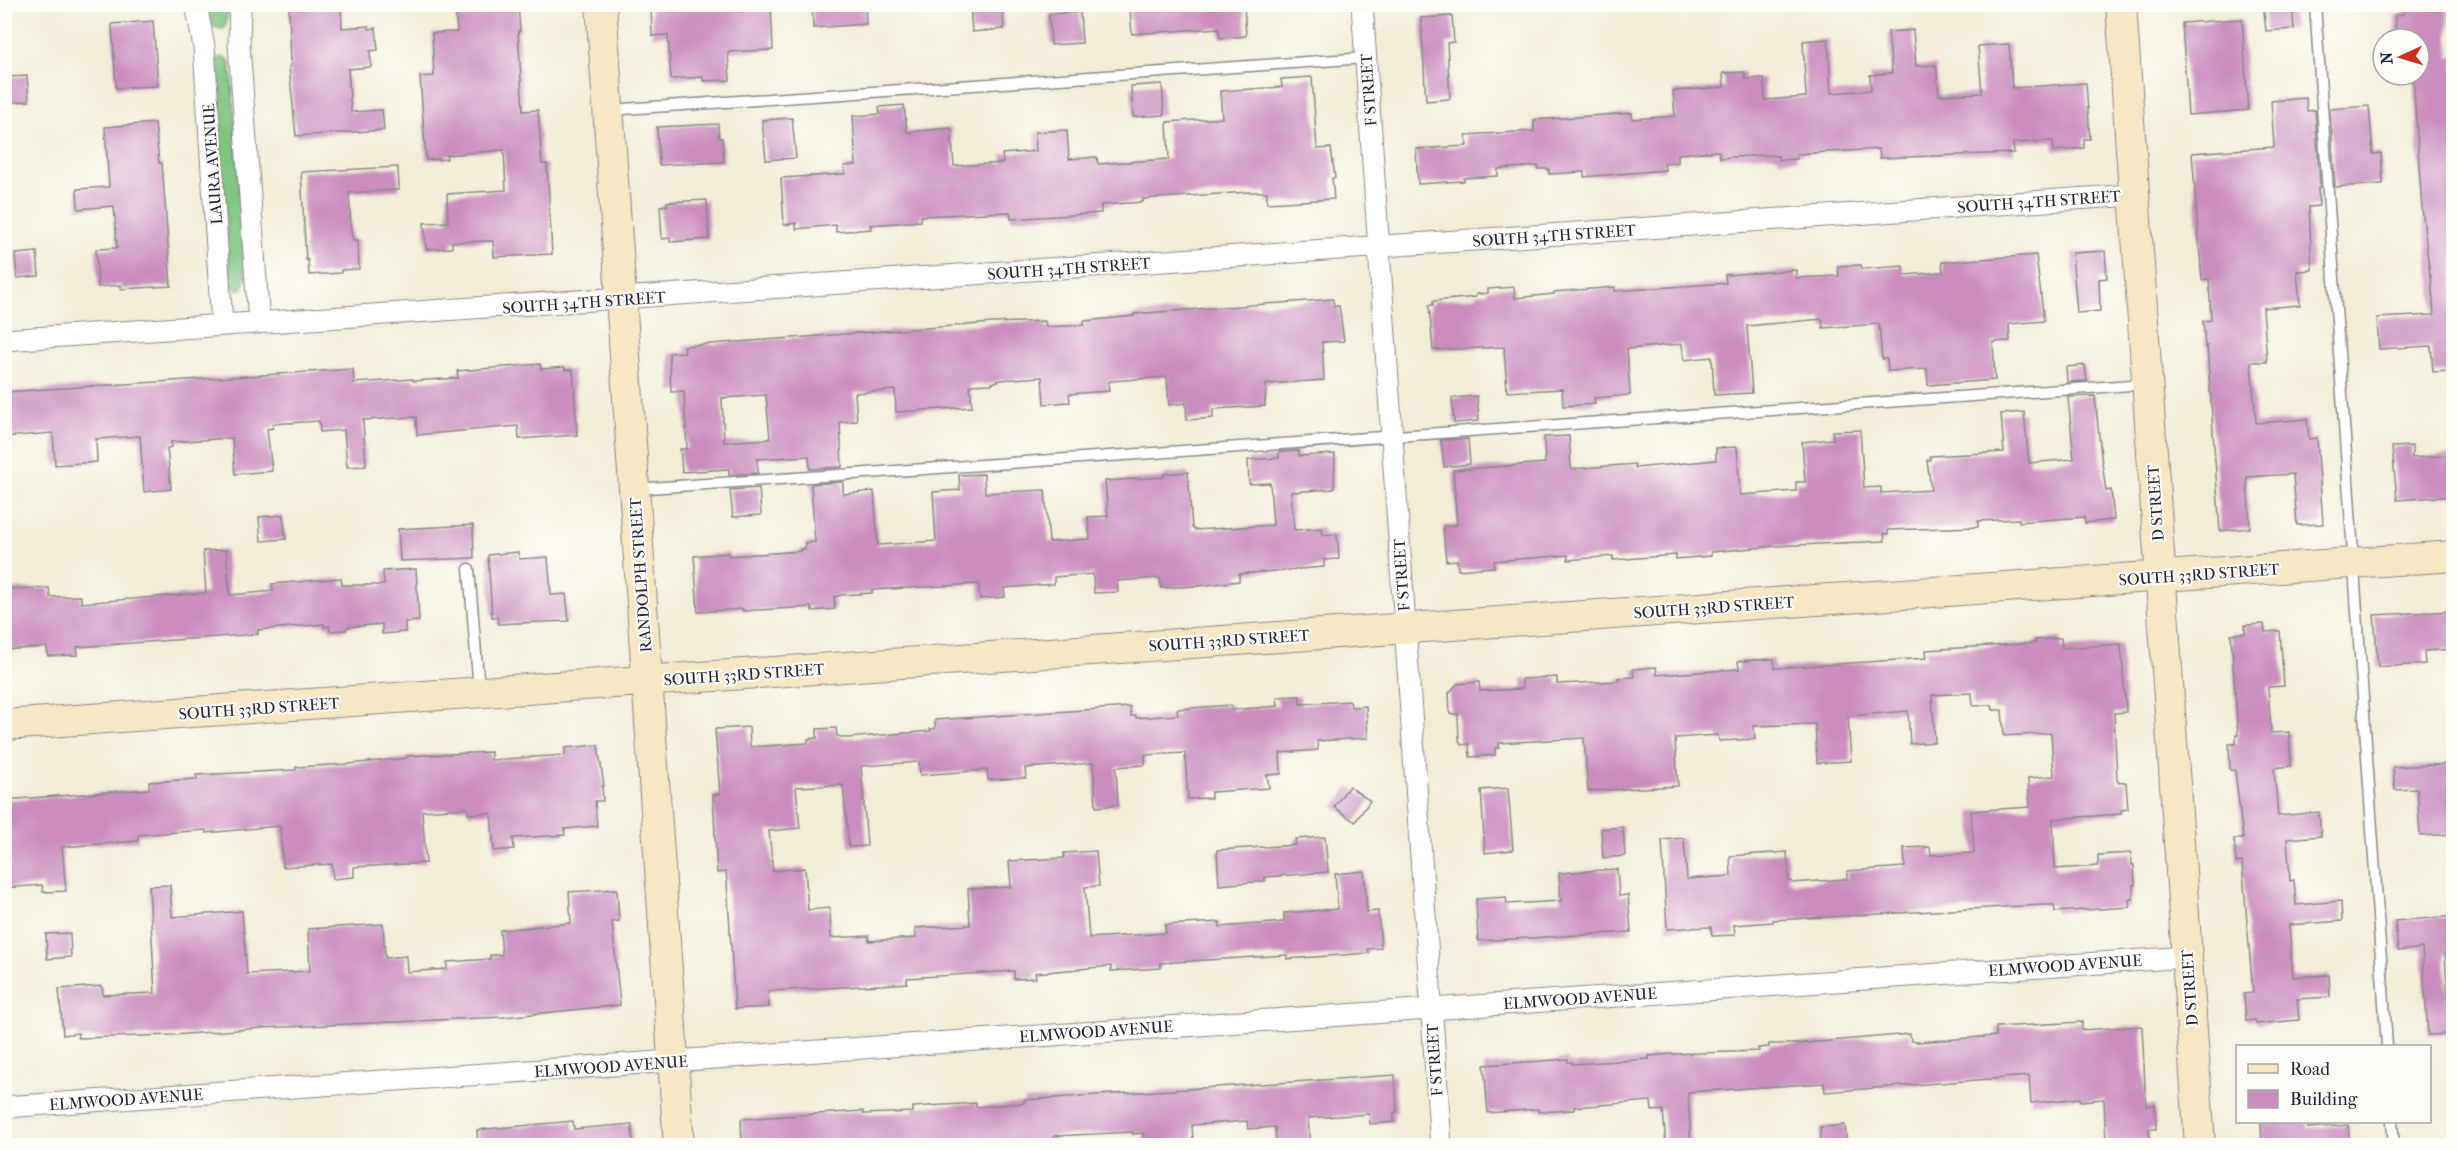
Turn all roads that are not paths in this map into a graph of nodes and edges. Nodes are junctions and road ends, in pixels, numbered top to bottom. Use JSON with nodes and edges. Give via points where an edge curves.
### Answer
{"nodes":[{"id":1,"x":196,"y":4,"type":"edge"},
{"id":2,"x":240,"y":4,"type":"edge"},
{"id":3,"x":601,"y":4,"type":"edge"},
{"id":4,"x":1362,"y":4,"type":"edge"},
{"id":5,"x":2121,"y":4,"type":"edge"},
{"id":6,"x":2315,"y":4,"type":"edge"},
{"id":7,"x":239,"y":44,"type":"junction"},
{"id":8,"x":204,"y":47,"type":"junction"},
{"id":9,"x":1366,"y":58,"type":"junction"},
{"id":10,"x":609,"y":110,"type":"junction"},
{"id":11,"x":2133,"y":195,"type":"junction"},
{"id":12,"x":1379,"y":246,"type":"junction"},
{"id":13,"x":621,"y":299,"type":"junction"},
{"id":14,"x":259,"y":323,"type":"junction"},
{"id":15,"x":222,"y":325,"type":"junction"},
{"id":16,"x":4,"y":340,"type":"edge"},
{"id":17,"x":2146,"y":384,"type":"junction"},
{"id":18,"x":1392,"y":435,"type":"junction"},
{"id":19,"x":634,"y":490,"type":"junction"},
{"id":20,"x":2454,"y":556,"type":"edge"},
{"id":21,"x":2354,"y":563,"type":"junction"},
{"id":22,"x":469,"y":569,"type":"dead end"},
{"id":23,"x":2160,"y":577,"type":"junction"},
{"id":24,"x":1405,"y":628,"type":"junction"},
{"id":25,"x":648,"y":681,"type":"junction"},
{"id":26,"x":479,"y":693,"type":"junction"},
{"id":27,"x":4,"y":725,"type":"edge"},
{"id":28,"x":2187,"y":957,"type":"junction"},
{"id":29,"x":1431,"y":1007,"type":"junction"},
{"id":30,"x":2387,"y":1045,"type":"edge"},
{"id":31,"x":673,"y":1061,"type":"junction"},
{"id":32,"x":4,"y":1107,"type":"edge"},
{"id":33,"x":2392,"y":1123,"type":"edge"},
{"id":34,"x":679,"y":1146,"type":"edge"},
{"id":35,"x":1441,"y":1146,"type":"edge"},
{"id":36,"x":2200,"y":1146,"type":"edge"},
{"id":37,"x":2394,"y":1146,"type":"edge"}],
"edges":[{"from":1,"to":8,"type":"street","name":"LAURA AVENUE"},
{"from":2,"to":7,"type":"street"},
{"from":3,"to":10,"type":"main road","name":"RANDOLPH STREET"},
{"from":4,"to":9,"type":"street","name":"F STREET"},
{"from":5,"to":11,"type":"main road","name":"D STREET"},
{"from":6,"to":21,"type":"lane"},
{"from":7,"to":8,"type":"street"},
{"from":7,"to":14,"type":"street"},
{"from":8,"to":15,"type":"street","name":"LAURA AVENUE"},
{"from":9,"to":10,"type":"lane"},
{"from":9,"to":12,"type":"street","name":"F STREET"},
{"from":10,"to":13,"type":"main road","name":"RANDOLPH STREET"},
{"from":11,"to":12,"type":"street","name":"SOUTH 34TH STREET"},
{"from":11,"to":17,"type":"main road","name":"D STREET"},
{"from":12,"to":13,"type":"street","name":"SOUTH 34TH STREET"},
{"from":12,"to":18,"type":"street","name":"F STREET"},
{"from":13,"to":14,"type":"street","name":"SOUTH 34TH STREET"},
{"from":13,"to":19,"type":"main road","name":"RANDOLPH STREET"},
{"from":14,"to":15,"type":"street","name":"SOUTH 34TH STREET"},
{"from":15,"to":16,"type":"street","name":"SOUTH 34TH STREET"},
{"from":17,"to":18,"type":"lane"},
{"from":17,"to":23,"type":"main road","name":"D STREET"},
{"from":18,"to":19,"type":"lane"},
{"from":18,"to":24,"type":"street","name":"F STREET"},
{"from":19,"to":25,"type":"main road","name":"RANDOLPH STREET"},
{"from":20,"to":21,"type":"main road","name":"SOUTH 33RD STREET"},
{"from":21,"to":23,"type":"main road","name":"SOUTH 33RD STREET"},
{"from":21,"to":30,"type":"lane"},
{"from":22,"to":26,"type":"lane"},
{"from":23,"to":24,"type":"main road","name":"SOUTH 33RD STREET"},
{"from":23,"to":28,"type":"main road","name":"D STREET"},
{"from":24,"to":25,"type":"main road","name":"SOUTH 33RD STREET"},
{"from":24,"to":29,"type":"street","name":"F STREET"},
{"from":25,"to":26,"type":"main road","name":"SOUTH 33RD STREET"},
{"from":25,"to":31,"type":"main road","name":"RANDOLPH STREET"},
{"from":26,"to":27,"type":"main road","name":"SOUTH 33RD STREET"},
{"from":28,"to":29,"type":"street","name":"ELMWOOD AVENUE"},
{"from":28,"to":36,"type":"main road","name":"D STREET"},
{"from":29,"to":31,"type":"street","name":"ELMWOOD AVENUE"},
{"from":29,"to":35,"type":"street","name":"F STREET"},
{"from":31,"to":32,"type":"street","name":"ELMWOOD AVENUE"},
{"from":31,"to":34,"type":"main road","name":"RANDOLPH STREET"},
{"from":33,"to":37,"type":"lane"}]}
